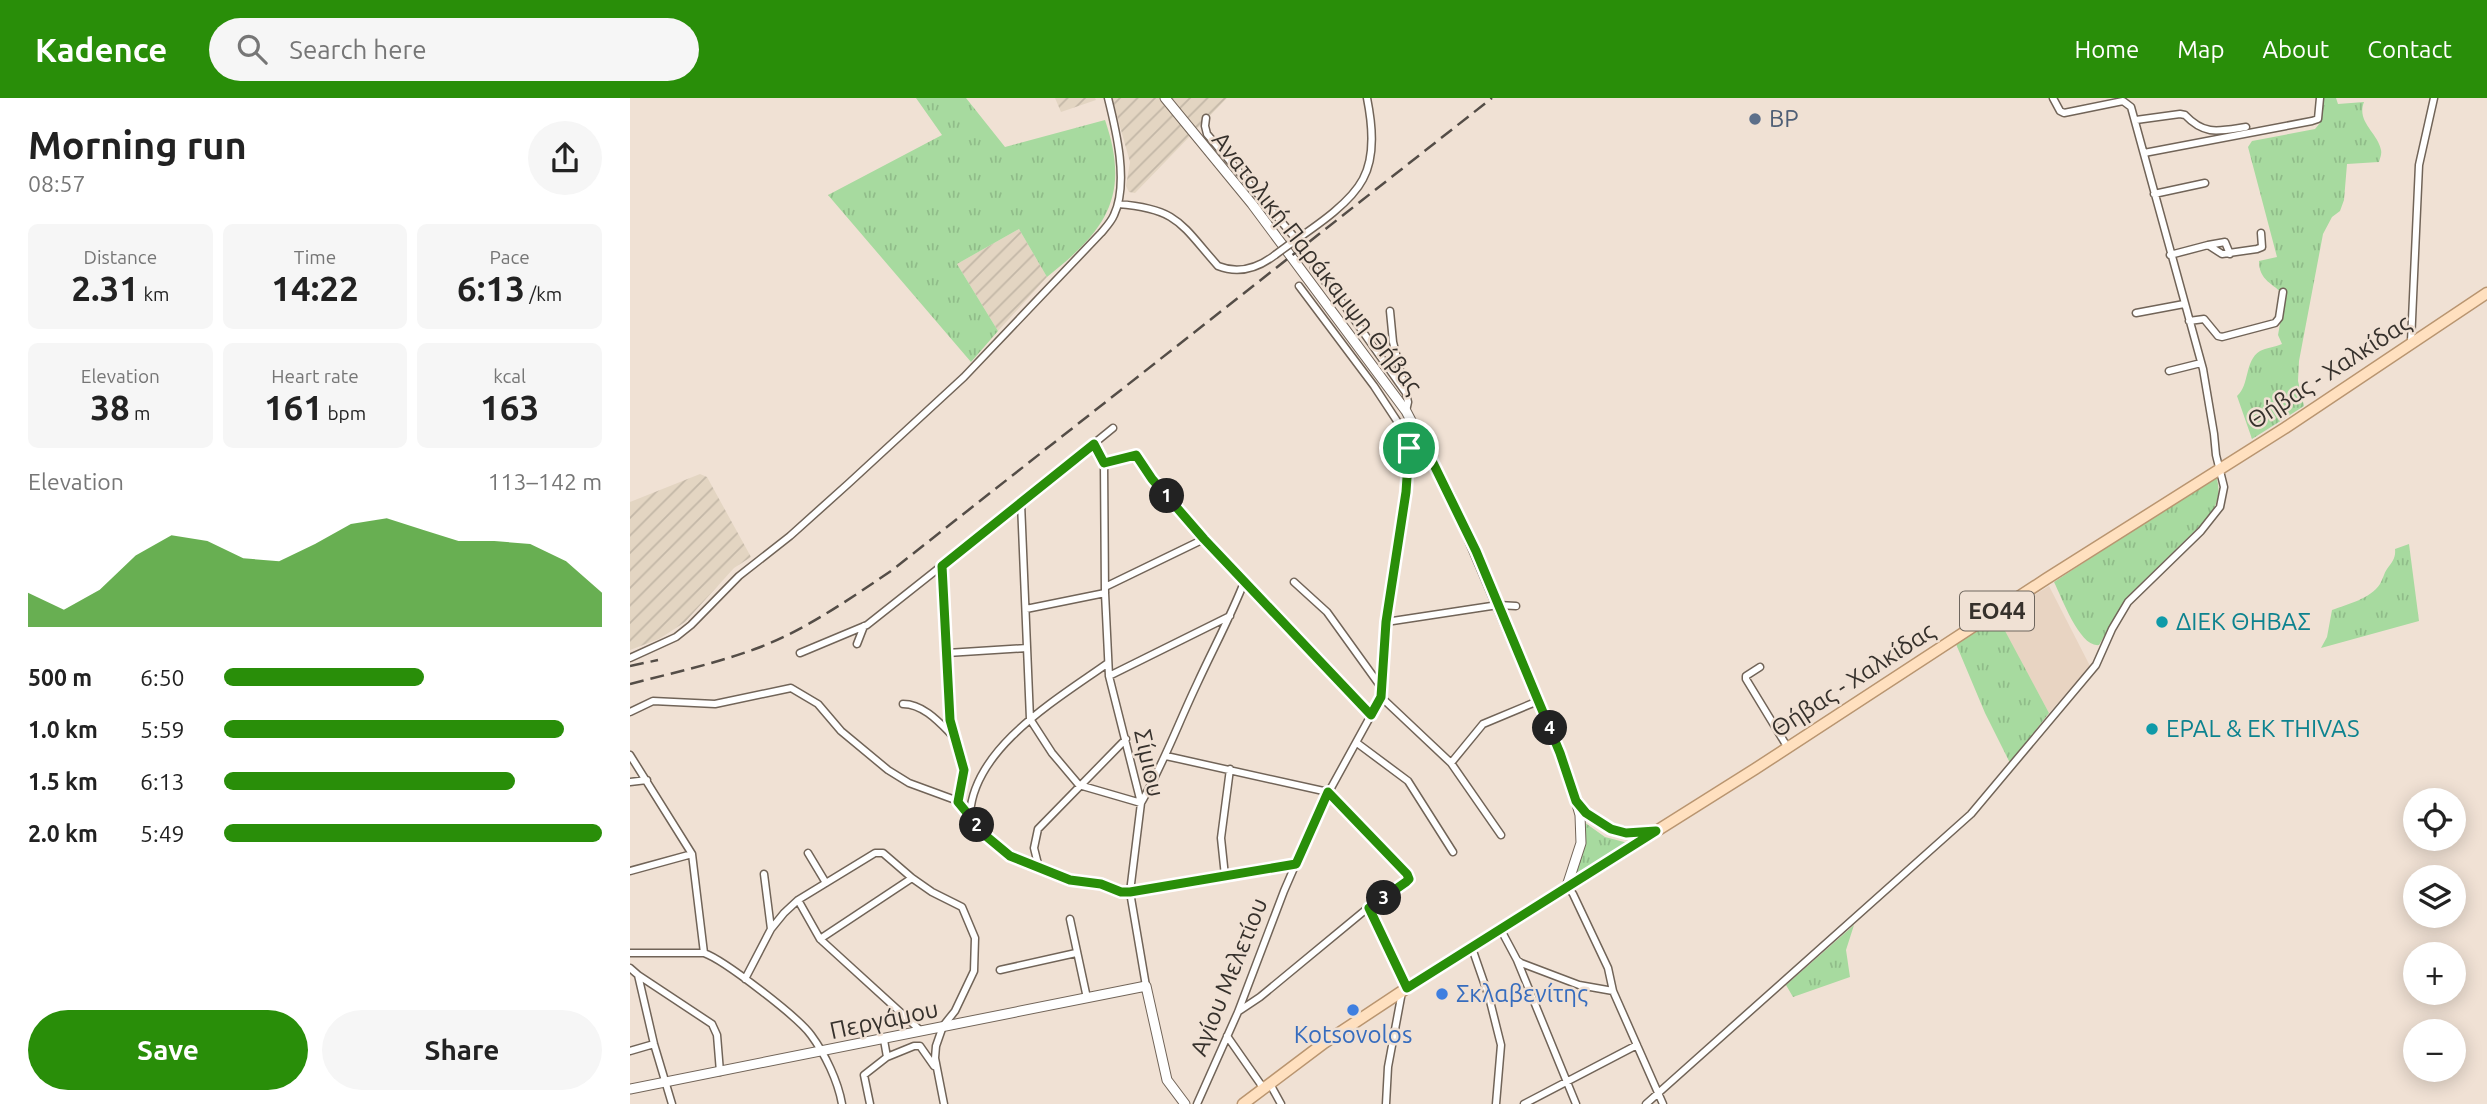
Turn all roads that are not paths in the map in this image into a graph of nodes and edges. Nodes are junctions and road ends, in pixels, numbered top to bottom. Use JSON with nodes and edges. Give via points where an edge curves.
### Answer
{"nodes":[{"id":1,"x":1108,"y":98,"type":"edge"},
{"id":2,"x":1165,"y":98,"type":"edge"},
{"id":3,"x":1367,"y":98,"type":"edge"},
{"id":4,"x":2053,"y":98,"type":"edge"},
{"id":5,"x":2320,"y":98,"type":"edge"},
{"id":6,"x":2434,"y":98,"type":"edge"},
{"id":7,"x":1206,"y":118,"type":"dead end"},
{"id":8,"x":2245,"y":118,"type":"dead end"},
{"id":9,"x":2136,"y":120,"type":"junction"},
{"id":10,"x":2247,"y":131,"type":"junction"},
{"id":11,"x":2144,"y":153,"type":"junction"},
{"id":12,"x":2205,"y":183,"type":"dead end"},
{"id":13,"x":2154,"y":194,"type":"junction"},
{"id":14,"x":1118,"y":204,"type":"junction"},
{"id":15,"x":2261,"y":233,"type":"dead end"},
{"id":16,"x":1296,"y":239,"type":"junction"},
{"id":17,"x":2208,"y":244,"type":"junction"},
{"id":18,"x":2170,"y":254,"type":"junction"},
{"id":19,"x":2230,"y":254,"type":"junction"},
{"id":20,"x":1314,"y":268,"type":"dead end"},
{"id":21,"x":1299,"y":286,"type":"dead end"},
{"id":22,"x":2283,"y":292,"type":"dead end"},
{"id":23,"x":2487,"y":293,"type":"edge"},
{"id":24,"x":2184,"y":304,"type":"junction"},
{"id":25,"x":1390,"y":311,"type":"dead end"},
{"id":26,"x":2136,"y":313,"type":"dead end"},
{"id":27,"x":2189,"y":321,"type":"junction"},
{"id":28,"x":2411,"y":342,"type":"junction"},
{"id":29,"x":2201,"y":363,"type":"junction"},
{"id":30,"x":2169,"y":371,"type":"dead end"},
{"id":31,"x":1406,"y":393,"type":"junction"},
{"id":32,"x":1406,"y":411,"type":"junction"},
{"id":33,"x":1415,"y":426,"type":"junction"},
{"id":34,"x":1114,"y":428,"type":"dead end"},
{"id":35,"x":1094,"y":444,"type":"junction"},
{"id":36,"x":1409,"y":448,"type":"junction"},
{"id":37,"x":1104,"y":463,"type":"junction"},
{"id":38,"x":2220,"y":467,"type":"junction"},
{"id":39,"x":1021,"y":503,"type":"junction"},
{"id":40,"x":1204,"y":539,"type":"junction"},
{"id":41,"x":942,"y":566,"type":"junction"},
{"id":42,"x":1245,"y":580,"type":"junction"},
{"id":43,"x":1294,"y":582,"type":"dead end"},
{"id":44,"x":1105,"y":590,"type":"junction"},
{"id":45,"x":1498,"y":605,"type":"junction"},
{"id":46,"x":1516,"y":606,"type":"dead end"},
{"id":47,"x":1026,"y":609,"type":"junction"},
{"id":48,"x":1231,"y":616,"type":"junction"},
{"id":49,"x":1386,"y":622,"type":"junction"},
{"id":50,"x":864,"y":626,"type":"junction"},
{"id":51,"x":857,"y":644,"type":"dead end"},
{"id":52,"x":1027,"y":648,"type":"junction"},
{"id":53,"x":800,"y":653,"type":"dead end"},
{"id":54,"x":947,"y":653,"type":"junction"},
{"id":55,"x":630,"y":658,"type":"edge"},
{"id":56,"x":1108,"y":663,"type":"junction"},
{"id":57,"x":1760,"y":667,"type":"dead end"},
{"id":58,"x":1109,"y":676,"type":"junction"},
{"id":59,"x":1381,"y":688,"type":"junction"},
{"id":60,"x":1381,"y":697,"type":"junction"},
{"id":61,"x":1538,"y":701,"type":"junction"},
{"id":62,"x":903,"y":704,"type":"dead end"},
{"id":63,"x":630,"y":712,"type":"edge"},
{"id":64,"x":1371,"y":715,"type":"junction"},
{"id":65,"x":1030,"y":719,"type":"junction"},
{"id":66,"x":952,"y":735,"type":"junction"},
{"id":67,"x":1126,"y":739,"type":"junction"},
{"id":68,"x":1357,"y":743,"type":"junction"},
{"id":69,"x":1788,"y":748,"type":"junction"},
{"id":70,"x":630,"y":755,"type":"edge"},
{"id":71,"x":1166,"y":756,"type":"junction"},
{"id":72,"x":1451,"y":763,"type":"junction"},
{"id":73,"x":1230,"y":769,"type":"junction"},
{"id":74,"x":647,"y":780,"type":"junction"},
{"id":75,"x":630,"y":782,"type":"edge"},
{"id":76,"x":1079,"y":785,"type":"junction"},
{"id":77,"x":1328,"y":792,"type":"junction"},
{"id":78,"x":1576,"y":801,"type":"junction"},
{"id":79,"x":958,"y":802,"type":"junction"},
{"id":80,"x":1141,"y":803,"type":"junction"},
{"id":81,"x":970,"y":814,"type":"junction"},
{"id":82,"x":1656,"y":831,"type":"junction"},
{"id":83,"x":1501,"y":835,"type":"dead end"},
{"id":84,"x":1453,"y":852,"type":"dead end"},
{"id":85,"x":692,"y":853,"type":"junction"},
{"id":86,"x":808,"y":853,"type":"dead end"},
{"id":87,"x":1296,"y":864,"type":"junction"},
{"id":88,"x":1039,"y":869,"type":"junction"},
{"id":89,"x":630,"y":870,"type":"edge"},
{"id":90,"x":764,"y":874,"type":"dead end"},
{"id":91,"x":1225,"y":876,"type":"junction"},
{"id":92,"x":912,"y":878,"type":"junction"},
{"id":93,"x":826,"y":883,"type":"junction"},
{"id":94,"x":1567,"y":886,"type":"junction"},
{"id":95,"x":1130,"y":892,"type":"junction"},
{"id":96,"x":797,"y":900,"type":"junction"},
{"id":97,"x":1369,"y":908,"type":"junction"},
{"id":98,"x":1070,"y":919,"type":"dead end"},
{"id":99,"x":771,"y":929,"type":"junction"},
{"id":100,"x":1501,"y":930,"type":"junction"},
{"id":101,"x":820,"y":939,"type":"junction"},
{"id":102,"x":1472,"y":948,"type":"junction"},
{"id":103,"x":630,"y":953,"type":"edge"},
{"id":104,"x":704,"y":953,"type":"junction"},
{"id":105,"x":1076,"y":953,"type":"junction"},
{"id":106,"x":1517,"y":960,"type":"junction"},
{"id":107,"x":630,"y":968,"type":"edge"},
{"id":108,"x":1000,"y":970,"type":"dead end"},
{"id":109,"x":638,"y":975,"type":"junction"},
{"id":110,"x":745,"y":979,"type":"junction"},
{"id":111,"x":1146,"y":986,"type":"junction"},
{"id":112,"x":1404,"y":990,"type":"junction"},
{"id":113,"x":1613,"y":991,"type":"junction"},
{"id":114,"x":1087,"y":998,"type":"junction"},
{"id":115,"x":1238,"y":1012,"type":"junction"},
{"id":116,"x":943,"y":1026,"type":"junction"},
{"id":117,"x":922,"y":1031,"type":"junction"},
{"id":118,"x":1227,"y":1036,"type":"junction"},
{"id":119,"x":884,"y":1040,"type":"junction"},
{"id":120,"x":654,"y":1044,"type":"junction"},
{"id":121,"x":1637,"y":1045,"type":"junction"},
{"id":122,"x":630,"y":1051,"type":"edge"},
{"id":123,"x":822,"y":1053,"type":"junction"},
{"id":124,"x":887,"y":1057,"type":"junction"},
{"id":125,"x":937,"y":1071,"type":"junction"},
{"id":126,"x":720,"y":1072,"type":"junction"},
{"id":127,"x":666,"y":1083,"type":"junction"},
{"id":128,"x":1565,"y":1083,"type":"junction"},
{"id":129,"x":1267,"y":1087,"type":"junction"},
{"id":130,"x":630,"y":1089,"type":"edge"},
{"id":131,"x":1658,"y":1092,"type":"junction"},
{"id":132,"x":671,"y":1104,"type":"edge"},
{"id":133,"x":842,"y":1104,"type":"edge"},
{"id":134,"x":870,"y":1104,"type":"edge"},
{"id":135,"x":944,"y":1104,"type":"edge"},
{"id":136,"x":1185,"y":1104,"type":"edge"},
{"id":137,"x":1197,"y":1104,"type":"edge"},
{"id":138,"x":1243,"y":1104,"type":"edge"},
{"id":139,"x":1281,"y":1104,"type":"edge"},
{"id":140,"x":1386,"y":1104,"type":"edge"},
{"id":141,"x":1496,"y":1104,"type":"edge"},
{"id":142,"x":1524,"y":1104,"type":"edge"},
{"id":143,"x":1576,"y":1104,"type":"edge"},
{"id":144,"x":1646,"y":1104,"type":"edge"},
{"id":145,"x":1663,"y":1104,"type":"edge"}],
"edges":[{"from":1,"to":14,"type":"street","via":[[1118,148]]},
{"from":2,"to":32,"type":"main road","name":"Ανατολική Παράκαμψη Θήβας","via":[[1252,204]]},
{"from":3,"to":16,"type":"street","via":[[1373,134],[1364,178],[1341,205]]},
{"from":4,"to":9,"type":"street","via":[[2063,113],[2084,105],[2123,101]]},
{"from":5,"to":10,"type":"street","via":[[2318,119]]},
{"from":6,"to":28,"type":"street","via":[[2420,165]]},
{"from":7,"to":16,"type":"street","via":[[1208,134]]},
{"from":8,"to":10,"type":"street"},
{"from":9,"to":10,"type":"street","via":[[2180,114],[2197,127]]},
{"from":9,"to":11,"type":"street"},
{"from":10,"to":11,"type":"street"},
{"from":11,"to":13,"type":"street"},
{"from":12,"to":13,"type":"street"},
{"from":13,"to":18,"type":"street"},
{"from":14,"to":16,"type":"street","bridge":true,"via":[[1171,216],[1218,266],[1227,269],[1258,266]]},
{"from":14,"to":55,"type":"street","via":[[1101,233],[964,377],[790,536],[739,576],[691,625],[669,641]]},
{"from":15,"to":19,"type":"street","via":[[2262,247]]},
{"from":17,"to":18,"type":"street"},
{"from":17,"to":19,"type":"street"},
{"from":17,"to":19,"type":"street","via":[[2225,242]]},
{"from":18,"to":24,"type":"street"},
{"from":20,"to":31,"type":"street"},
{"from":21,"to":36,"type":"street","via":[[1374,386]]},
{"from":22,"to":27,"type":"street","via":[[2275,323],[2222,338],[2204,319]]},
{"from":23,"to":28,"type":"main road","name":"Θήβας - Χαλκίδας","number":"ΕΟ44"},
{"from":24,"to":26,"type":"street"},
{"from":24,"to":27,"type":"street"},
{"from":25,"to":31,"type":"street"},
{"from":27,"to":29,"type":"street"},
{"from":28,"to":38,"type":"main road","name":"Θήβας - Χαλκίδας","number":"ΕΟ44"},
{"from":29,"to":30,"type":"street"},
{"from":29,"to":38,"type":"street"},
{"from":31,"to":32,"type":"street"},
{"from":32,"to":33,"type":"main road","name":"Ανατολική Παράκαμψη Θήβας"},
{"from":33,"to":36,"type":"street","name":"Αγίου Μελετίου"},
{"from":33,"to":45,"type":"main road","name":"Ανατολική Παράκαμψη Θήβας"},
{"from":34,"to":35,"type":"street"},
{"from":35,"to":37,"type":"street"},
{"from":35,"to":39,"type":"street"},
{"from":36,"to":49,"type":"street","name":"Αγίου Μελετίου"},
{"from":37,"to":40,"type":"street","via":[[1136,455]]},
{"from":37,"to":44,"type":"street","name":"Σίμιου"},
{"from":38,"to":69,"type":"main road","name":"Θήβας - Χαλκίδας","number":"ΕΟ44"},
{"from":38,"to":131,"type":"street","via":[[2223,497],[2211,521],[2127,602],[2096,665],[1988,795],[1944,841]]},
{"from":39,"to":41,"type":"street"},
{"from":39,"to":47,"type":"street"},
{"from":40,"to":42,"type":"street"},
{"from":40,"to":44,"type":"street"},
{"from":41,"to":50,"type":"street"},
{"from":41,"to":54,"type":"street"},
{"from":42,"to":48,"type":"street"},
{"from":42,"to":64,"type":"street"},
{"from":43,"to":59,"type":"street","via":[[1326,612]]},
{"from":44,"to":47,"type":"street"},
{"from":44,"to":56,"type":"street","name":"Σίμιου"},
{"from":45,"to":46,"type":"street"},
{"from":45,"to":49,"type":"street"},
{"from":45,"to":61,"type":"main road","name":"Ανατολική Παράκαμψη Θήβας"},
{"from":47,"to":52,"type":"street"},
{"from":48,"to":58,"type":"street"},
{"from":48,"to":71,"type":"street"},
{"from":49,"to":59,"type":"street","name":"Αγίου Μελετίου"},
{"from":50,"to":51,"type":"street"},
{"from":50,"to":53,"type":"street"},
{"from":52,"to":54,"type":"street"},
{"from":52,"to":65,"type":"street"},
{"from":54,"to":66,"type":"street"},
{"from":56,"to":58,"type":"street","name":"Σίμιου"},
{"from":56,"to":65,"type":"street"},
{"from":57,"to":69,"type":"street","via":[[1746,679]]},
{"from":58,"to":67,"type":"street","name":"Σίμιου"},
{"from":59,"to":60,"type":"street","name":"Αγίου Μελετίου"},
{"from":60,"to":64,"type":"street","name":"Αγίου Μελετίου"},
{"from":60,"to":72,"type":"street"},
{"from":61,"to":72,"type":"street","via":[[1483,724]]},
{"from":61,"to":78,"type":"main road","name":"Ανατολική Παράκαμψη Θήβας"},
{"from":62,"to":66,"type":"street","via":[[926,711]]},
{"from":63,"to":79,"type":"street","via":[[653,701],[715,704],[791,688],[818,704],[841,731],[888,771]]},
{"from":64,"to":68,"type":"street","name":"Αγίου Μελετίου"},
{"from":65,"to":76,"type":"street"},
{"from":65,"to":81,"type":"street","via":[[1006,740],[989,765]]},
{"from":66,"to":79,"type":"street","via":[[964,770]]},
{"from":67,"to":76,"type":"street"},
{"from":67,"to":80,"type":"street","name":"Σίμιου"},
{"from":68,"to":77,"type":"street","name":"Αγίου Μελετίου"},
{"from":68,"to":84,"type":"street","via":[[1408,782]]},
{"from":69,"to":82,"type":"main road","name":"Θήβας - Χαλκίδας","number":"ΕΟ44"},
{"from":70,"to":74,"type":"street"},
{"from":71,"to":73,"type":"street"},
{"from":71,"to":80,"type":"street"},
{"from":72,"to":83,"type":"street"},
{"from":73,"to":77,"type":"street"},
{"from":73,"to":91,"type":"street","via":[[1221,838]]},
{"from":74,"to":75,"type":"street"},
{"from":74,"to":85,"type":"street"},
{"from":76,"to":80,"type":"street"},
{"from":76,"to":88,"type":"street","via":[[1038,829],[1034,848]]},
{"from":77,"to":87,"type":"street","name":"Αγίου Μελετίου"},
{"from":77,"to":97,"type":"street","via":[[1409,879]]},
{"from":78,"to":82,"type":"main road","via":[[1611,829]]},
{"from":78,"to":94,"type":"main road","name":"Ανατολική Παράκαμψη Θήβας","via":[[1581,843]]},
{"from":79,"to":81,"type":"street"},
{"from":80,"to":95,"type":"street","name":"Σίμιου"},
{"from":81,"to":88,"type":"street","via":[[1004,851]]},
{"from":82,"to":94,"type":"main road","name":"Θήβας - Χαλκίδας","number":"ΕΟ44"},
{"from":85,"to":89,"type":"street"},
{"from":85,"to":104,"type":"street"},
{"from":86,"to":93,"type":"street"},
{"from":87,"to":91,"type":"street"},
{"from":87,"to":115,"type":"street","name":"Αγίου Μελετίου"},
{"from":88,"to":95,"type":"street"},
{"from":90,"to":99,"type":"street"},
{"from":91,"to":95,"type":"street"},
{"from":92,"to":93,"type":"street","via":[[878,852]]},
{"from":92,"to":101,"type":"street"},
{"from":92,"to":116,"type":"street","via":[[962,907],[975,937],[974,971],[955,1012]]},
{"from":93,"to":96,"type":"street"},
{"from":94,"to":100,"type":"main road","name":"Θήβας - Χαλκίδας","number":"ΕΟ44"},
{"from":94,"to":113,"type":"street","via":[[1608,968]]},
{"from":95,"to":111,"type":"street","name":"Σίμιου"},
{"from":96,"to":99,"type":"street"},
{"from":96,"to":101,"type":"street"},
{"from":97,"to":112,"type":"street"},
{"from":97,"to":115,"type":"street"},
{"from":98,"to":105,"type":"street"},
{"from":99,"to":110,"type":"street"},
{"from":100,"to":102,"type":"main road","name":"Θήβας - Χαλκίδας","number":"ΕΟ44"},
{"from":100,"to":106,"type":"street"},
{"from":101,"to":117,"type":"street"},
{"from":102,"to":112,"type":"main road","name":"Θήβας - Χαλκίδας","number":"ΕΟ44"},
{"from":102,"to":141,"type":"street","via":[[1501,1045]]},
{"from":103,"to":104,"type":"street"},
{"from":104,"to":110,"type":"street"},
{"from":105,"to":108,"type":"street"},
{"from":105,"to":114,"type":"street"},
{"from":106,"to":113,"type":"street","via":[[1579,985]]},
{"from":106,"to":128,"type":"street"},
{"from":107,"to":109,"type":"street"},
{"from":109,"to":120,"type":"street"},
{"from":109,"to":126,"type":"street","via":[[712,1024],[718,1035]]},
{"from":110,"to":123,"type":"street","via":[[802,1025]]},
{"from":111,"to":114,"type":"main road","name":"Περγάμου"},
{"from":111,"to":136,"type":"main road","name":"Σίμιου","via":[[1167,1080]]},
{"from":112,"to":129,"type":"main road","name":"Θήβας - Χαλκίδας","number":"ΕΟ44"},
{"from":112,"to":140,"type":"street","via":[[1388,1067]]},
{"from":113,"to":121,"type":"street"},
{"from":114,"to":116,"type":"main road","name":"Περγάμου"},
{"from":115,"to":118,"type":"street","name":"Αγίου Μελετίου"},
{"from":116,"to":117,"type":"main road","name":"Περγάμου"},
{"from":116,"to":125,"type":"street","via":[[936,1046]]},
{"from":117,"to":119,"type":"main road","name":"Περγάμου"},
{"from":118,"to":129,"type":"street"},
{"from":118,"to":137,"type":"street","name":"Αγίου Μελετίου"},
{"from":119,"to":123,"type":"main road","name":"Περγάμου"},
{"from":119,"to":124,"type":"street"},
{"from":120,"to":122,"type":"street"},
{"from":120,"to":127,"type":"street"},
{"from":121,"to":128,"type":"street"},
{"from":121,"to":131,"type":"street"},
{"from":123,"to":126,"type":"main road","name":"Περγάμου"},
{"from":123,"to":133,"type":"street"},
{"from":124,"to":125,"type":"street","via":[[920,1046]]},
{"from":124,"to":134,"type":"street","via":[[864,1075]]},
{"from":125,"to":135,"type":"street"},
{"from":126,"to":127,"type":"main road","name":"Περγάμου"},
{"from":127,"to":130,"type":"main road","name":"Περγάμου"},
{"from":127,"to":132,"type":"street"},
{"from":128,"to":142,"type":"street"},
{"from":128,"to":143,"type":"street"},
{"from":129,"to":138,"type":"main road","name":"Θήβας - Χαλκίδας","number":"ΕΟ44"},
{"from":129,"to":139,"type":"street"},
{"from":131,"to":144,"type":"street"},
{"from":131,"to":145,"type":"street"}]}
